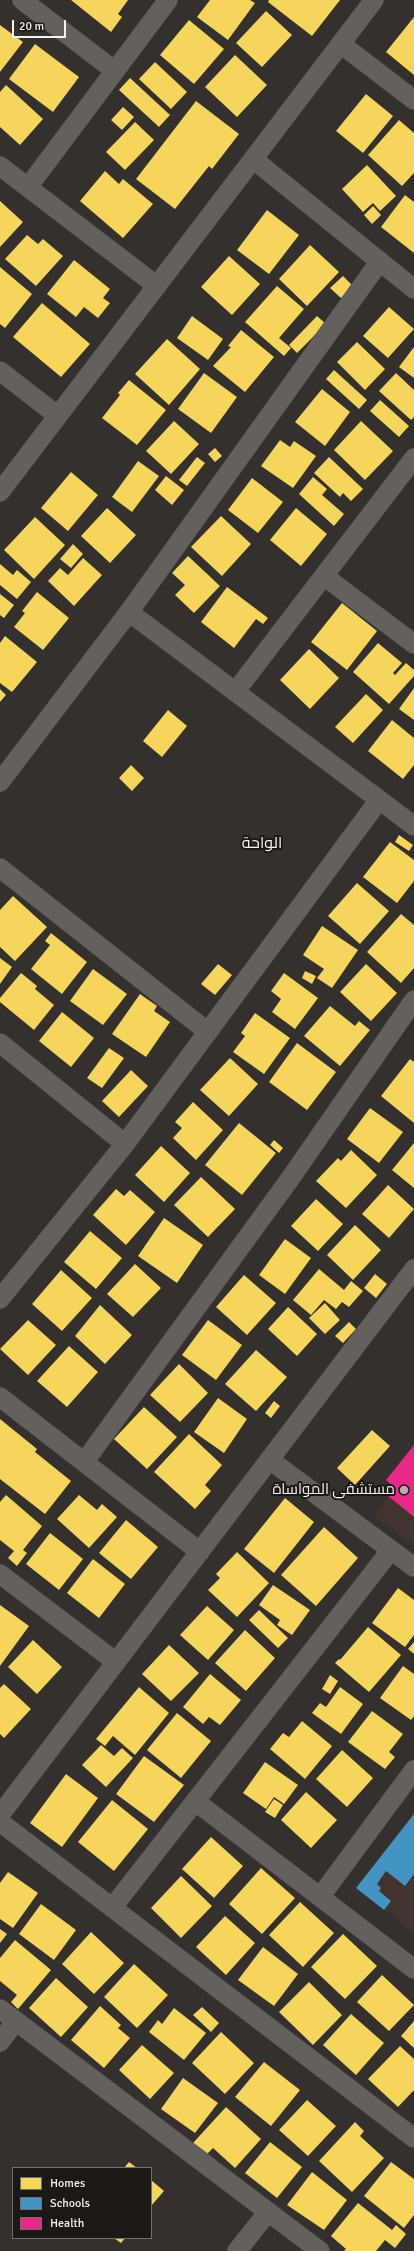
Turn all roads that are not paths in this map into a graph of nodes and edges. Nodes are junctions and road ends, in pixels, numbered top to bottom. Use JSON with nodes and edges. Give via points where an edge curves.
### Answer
{"nodes":[{"id":1,"x":22,"y":0,"type":"edge"},
{"id":2,"x":168,"y":0,"type":"edge"},
{"id":3,"x":374,"y":0,"type":"edge"},
{"id":4,"x":341,"y":44,"type":"junction"},
{"id":5,"x":115,"y":71,"type":"junction"},
{"id":6,"x":414,"y":100,"type":"edge"},
{"id":7,"x":253,"y":159,"type":"junction"},
{"id":8,"x":0,"y":166,"type":"edge"},
{"id":9,"x":28,"y":187,"type":"junction"},
{"id":10,"x":380,"y":261,"type":"junction"},
{"id":11,"x":157,"y":286,"type":"junction"},
{"id":12,"x":414,"y":289,"type":"edge"},
{"id":13,"x":0,"y":371,"type":"edge"},
{"id":14,"x":58,"y":416,"type":"junction"},
{"id":15,"x":414,"y":458,"type":"edge"},
{"id":16,"x":0,"y":492,"type":"edge"},
{"id":17,"x":324,"y":576,"type":"junction"},
{"id":18,"x":129,"y":612,"type":"junction"},
{"id":19,"x":414,"y":644,"type":"edge"},
{"id":20,"x":235,"y":692,"type":"junction"},
{"id":21,"x":0,"y":782,"type":"edge"},
{"id":22,"x":379,"y":800,"type":"junction"},
{"id":23,"x":414,"y":826,"type":"edge"},
{"id":24,"x":0,"y":868,"type":"edge"},
{"id":25,"x":414,"y":1000,"type":"edge"},
{"id":26,"x":208,"y":1032,"type":"junction"},
{"id":27,"x":0,"y":1043,"type":"edge"},
{"id":28,"x":125,"y":1144,"type":"junction"},
{"id":29,"x":414,"y":1269,"type":"edge"},
{"id":30,"x":0,"y":1299,"type":"edge"},
{"id":31,"x":0,"y":1397,"type":"edge"},
{"id":32,"x":270,"y":1460,"type":"junction"},
{"id":33,"x":85,"y":1461,"type":"junction"},
{"id":34,"x":391,"y":1550,"type":"junction"},
{"id":35,"x":200,"y":1552,"type":"junction"},
{"id":36,"x":414,"y":1567,"type":"edge"},
{"id":37,"x":0,"y":1574,"type":"edge"},
{"id":38,"x":116,"y":1662,"type":"junction"},
{"id":39,"x":414,"y":1770,"type":"edge"},
{"id":40,"x":195,"y":1801,"type":"junction"},
{"id":41,"x":0,"y":1815,"type":"edge"},
{"id":42,"x":0,"y":1822,"type":"edge"},
{"id":43,"x":320,"y":1897,"type":"junction"},
{"id":44,"x":112,"y":1908,"type":"junction"},
{"id":45,"x":414,"y":1969,"type":"edge"},
{"id":46,"x":0,"y":2009,"type":"edge"},
{"id":47,"x":16,"y":2021,"type":"junction"},
{"id":48,"x":0,"y":2042,"type":"edge"},
{"id":49,"x":414,"y":2138,"type":"edge"},
{"id":50,"x":268,"y":2212,"type":"junction"},
{"id":51,"x":237,"y":2251,"type":"edge"},
{"id":52,"x":320,"y":2251,"type":"edge"}],
"edges":[{"from":1,"to":5,"type":"street"},
{"from":2,"to":5,"type":"street"},
{"from":3,"to":4,"type":"street"},
{"from":4,"to":6,"type":"street"},
{"from":4,"to":7,"type":"street"},
{"from":5,"to":9,"type":"street"},
{"from":7,"to":10,"type":"street"},
{"from":7,"to":11,"type":"street"},
{"from":8,"to":9,"type":"street"},
{"from":9,"to":11,"type":"street"},
{"from":10,"to":12,"type":"street"},
{"from":10,"to":18,"type":"street"},
{"from":11,"to":14,"type":"street"},
{"from":13,"to":14,"type":"street"},
{"from":14,"to":16,"type":"street"},
{"from":15,"to":17,"type":"street"},
{"from":17,"to":19,"type":"street"},
{"from":17,"to":20,"type":"street"},
{"from":18,"to":20,"type":"street"},
{"from":18,"to":21,"type":"street"},
{"from":20,"to":22,"type":"street"},
{"from":22,"to":23,"type":"street"},
{"from":22,"to":26,"type":"street"},
{"from":24,"to":26,"type":"street"},
{"from":25,"to":33,"type":"street","via":[[292,1176]]},
{"from":26,"to":28,"type":"street"},
{"from":27,"to":28,"type":"street"},
{"from":28,"to":30,"type":"street"},
{"from":29,"to":32,"type":"street"},
{"from":31,"to":33,"type":"street"},
{"from":32,"to":34,"type":"street"},
{"from":32,"to":35,"type":"street"},
{"from":33,"to":35,"type":"street"},
{"from":34,"to":36,"type":"street"},
{"from":34,"to":40,"type":"street"},
{"from":35,"to":38,"type":"street"},
{"from":37,"to":38,"type":"street"},
{"from":38,"to":41,"type":"street"},
{"from":39,"to":43,"type":"street"},
{"from":40,"to":43,"type":"street"},
{"from":40,"to":44,"type":"street"},
{"from":42,"to":44,"type":"street"},
{"from":43,"to":45,"type":"street"},
{"from":44,"to":49,"type":"street"},
{"from":46,"to":47,"type":"street"},
{"from":47,"to":48,"type":"street"},
{"from":47,"to":50,"type":"street"},
{"from":50,"to":51,"type":"street"},
{"from":50,"to":52,"type":"street"}]}
